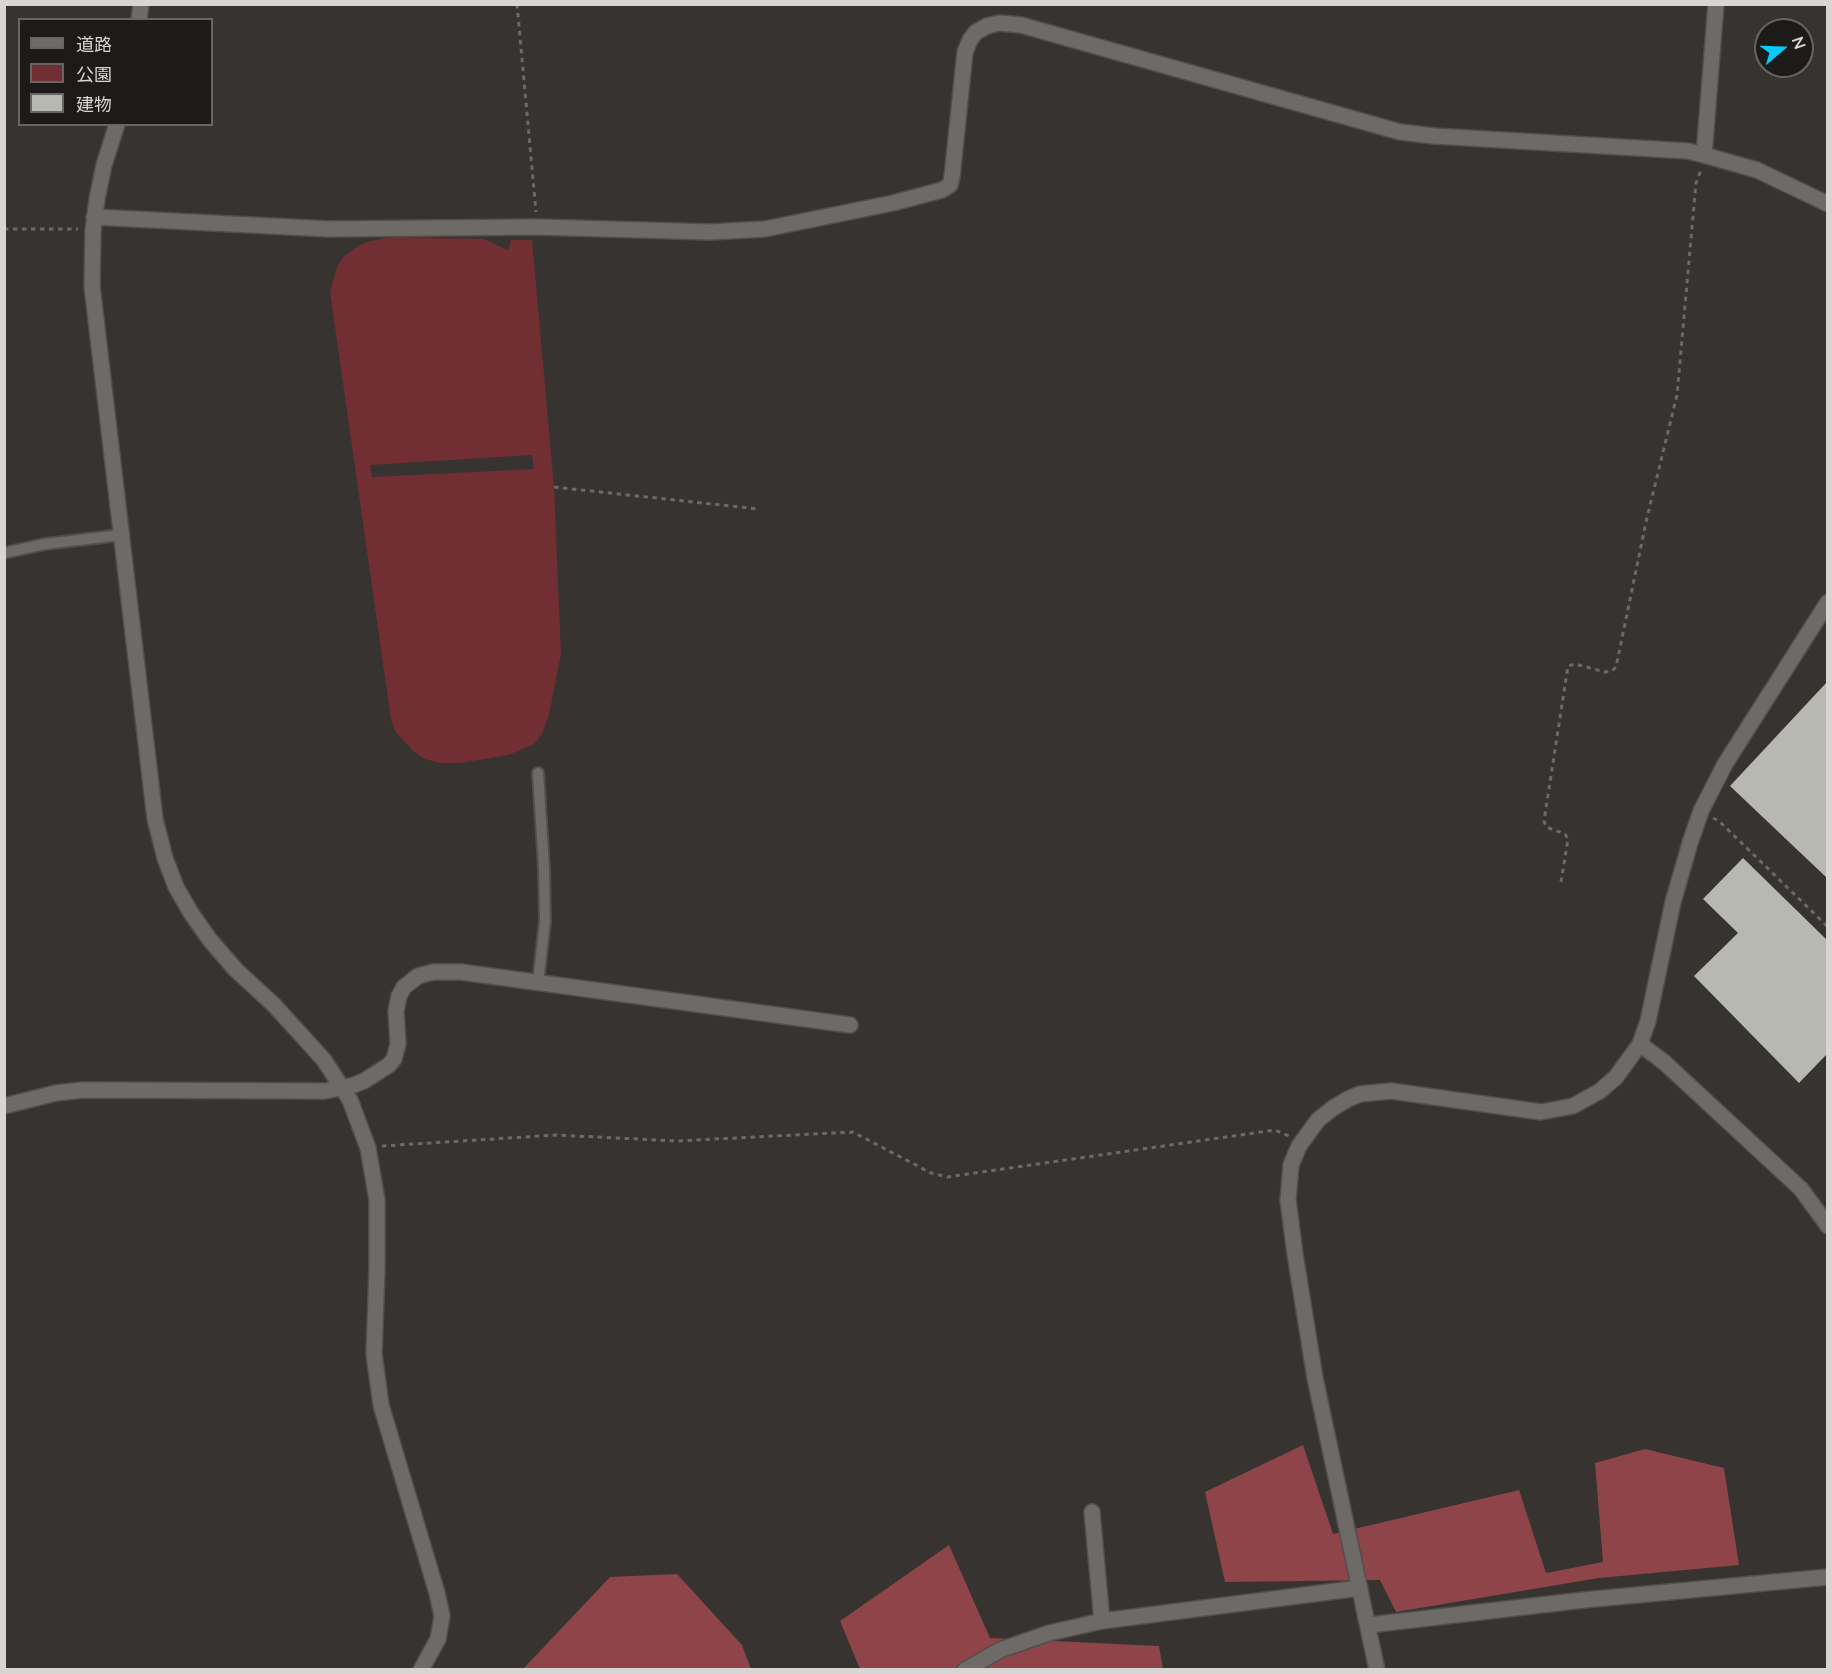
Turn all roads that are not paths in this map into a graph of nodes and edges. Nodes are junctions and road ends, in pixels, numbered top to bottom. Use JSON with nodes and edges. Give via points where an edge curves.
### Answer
{"nodes":[{"id":1,"x":1716,"y":4,"type":"edge"},
{"id":2,"x":116,"y":126,"type":"edge"},
{"id":3,"x":1704,"y":154,"type":"junction"},
{"id":4,"x":1827,"y":204,"type":"edge"},
{"id":5,"x":94,"y":224,"type":"junction"},
{"id":6,"x":121,"y":535,"type":"junction"},
{"id":7,"x":4,"y":553,"type":"edge"},
{"id":8,"x":1827,"y":602,"type":"edge"},
{"id":9,"x":538,"y":773,"type":"dead end"},
{"id":10,"x":538,"y":983,"type":"junction"},
{"id":11,"x":850,"y":1025,"type":"dead end"},
{"id":12,"x":1640,"y":1044,"type":"junction"},
{"id":13,"x":343,"y":1088,"type":"junction"},
{"id":14,"x":4,"y":1106,"type":"edge"},
{"id":15,"x":1827,"y":1226,"type":"edge"},
{"id":16,"x":1092,"y":1512,"type":"dead end"},
{"id":17,"x":1827,"y":1577,"type":"edge"},
{"id":18,"x":1360,"y":1588,"type":"junction"},
{"id":19,"x":1102,"y":1621,"type":"junction"},
{"id":20,"x":1368,"y":1625,"type":"junction"},
{"id":21,"x":421,"y":1670,"type":"edge"},
{"id":22,"x":965,"y":1670,"type":"edge"},
{"id":23,"x":1377,"y":1670,"type":"edge"}],
"edges":[{"from":1,"to":3,"type":"street"},
{"from":2,"to":5,"type":"street","via":[[104,165]]},
{"from":3,"to":4,"type":"street","via":[[1757,170]]},
{"from":3,"to":5,"type":"street","via":[[1400,132],[1021,25],[999,23],[976,32],[965,52],[950,185],[893,203],[765,229],[700,232]]},
{"from":5,"to":6,"type":"street","via":[[93,286]]},
{"from":6,"to":7,"type":"lane"},
{"from":6,"to":13,"type":"street","via":[[155,819],[176,887],[210,940],[312,1046]]},
{"from":8,"to":12,"type":"street","via":[[1725,764],[1701,812],[1673,902]]},
{"from":9,"to":10,"type":"lane","via":[[545,921]]},
{"from":10,"to":11,"type":"street"},
{"from":10,"to":13,"type":"street","via":[[461,972],[418,976],[399,996],[394,1059],[364,1081]]},
{"from":12,"to":15,"type":"street","via":[[1801,1190]]},
{"from":12,"to":18,"type":"street","via":[[1616,1077],[1573,1106],[1526,1112],[1375,1091],[1333,1108],[1302,1142],[1291,1165],[1288,1200],[1315,1378]]},
{"from":13,"to":14,"type":"street","via":[[83,1090]]},
{"from":13,"to":21,"type":"street","via":[[368,1148],[377,1200],[374,1354],[381,1405],[441,1616],[438,1639]]},
{"from":16,"to":19,"type":"street"},
{"from":17,"to":20,"type":"street"},
{"from":18,"to":19,"type":"street"},
{"from":18,"to":20,"type":"street"},
{"from":19,"to":22,"type":"street","via":[[1000,1650]]},
{"from":20,"to":23,"type":"street"}]}
